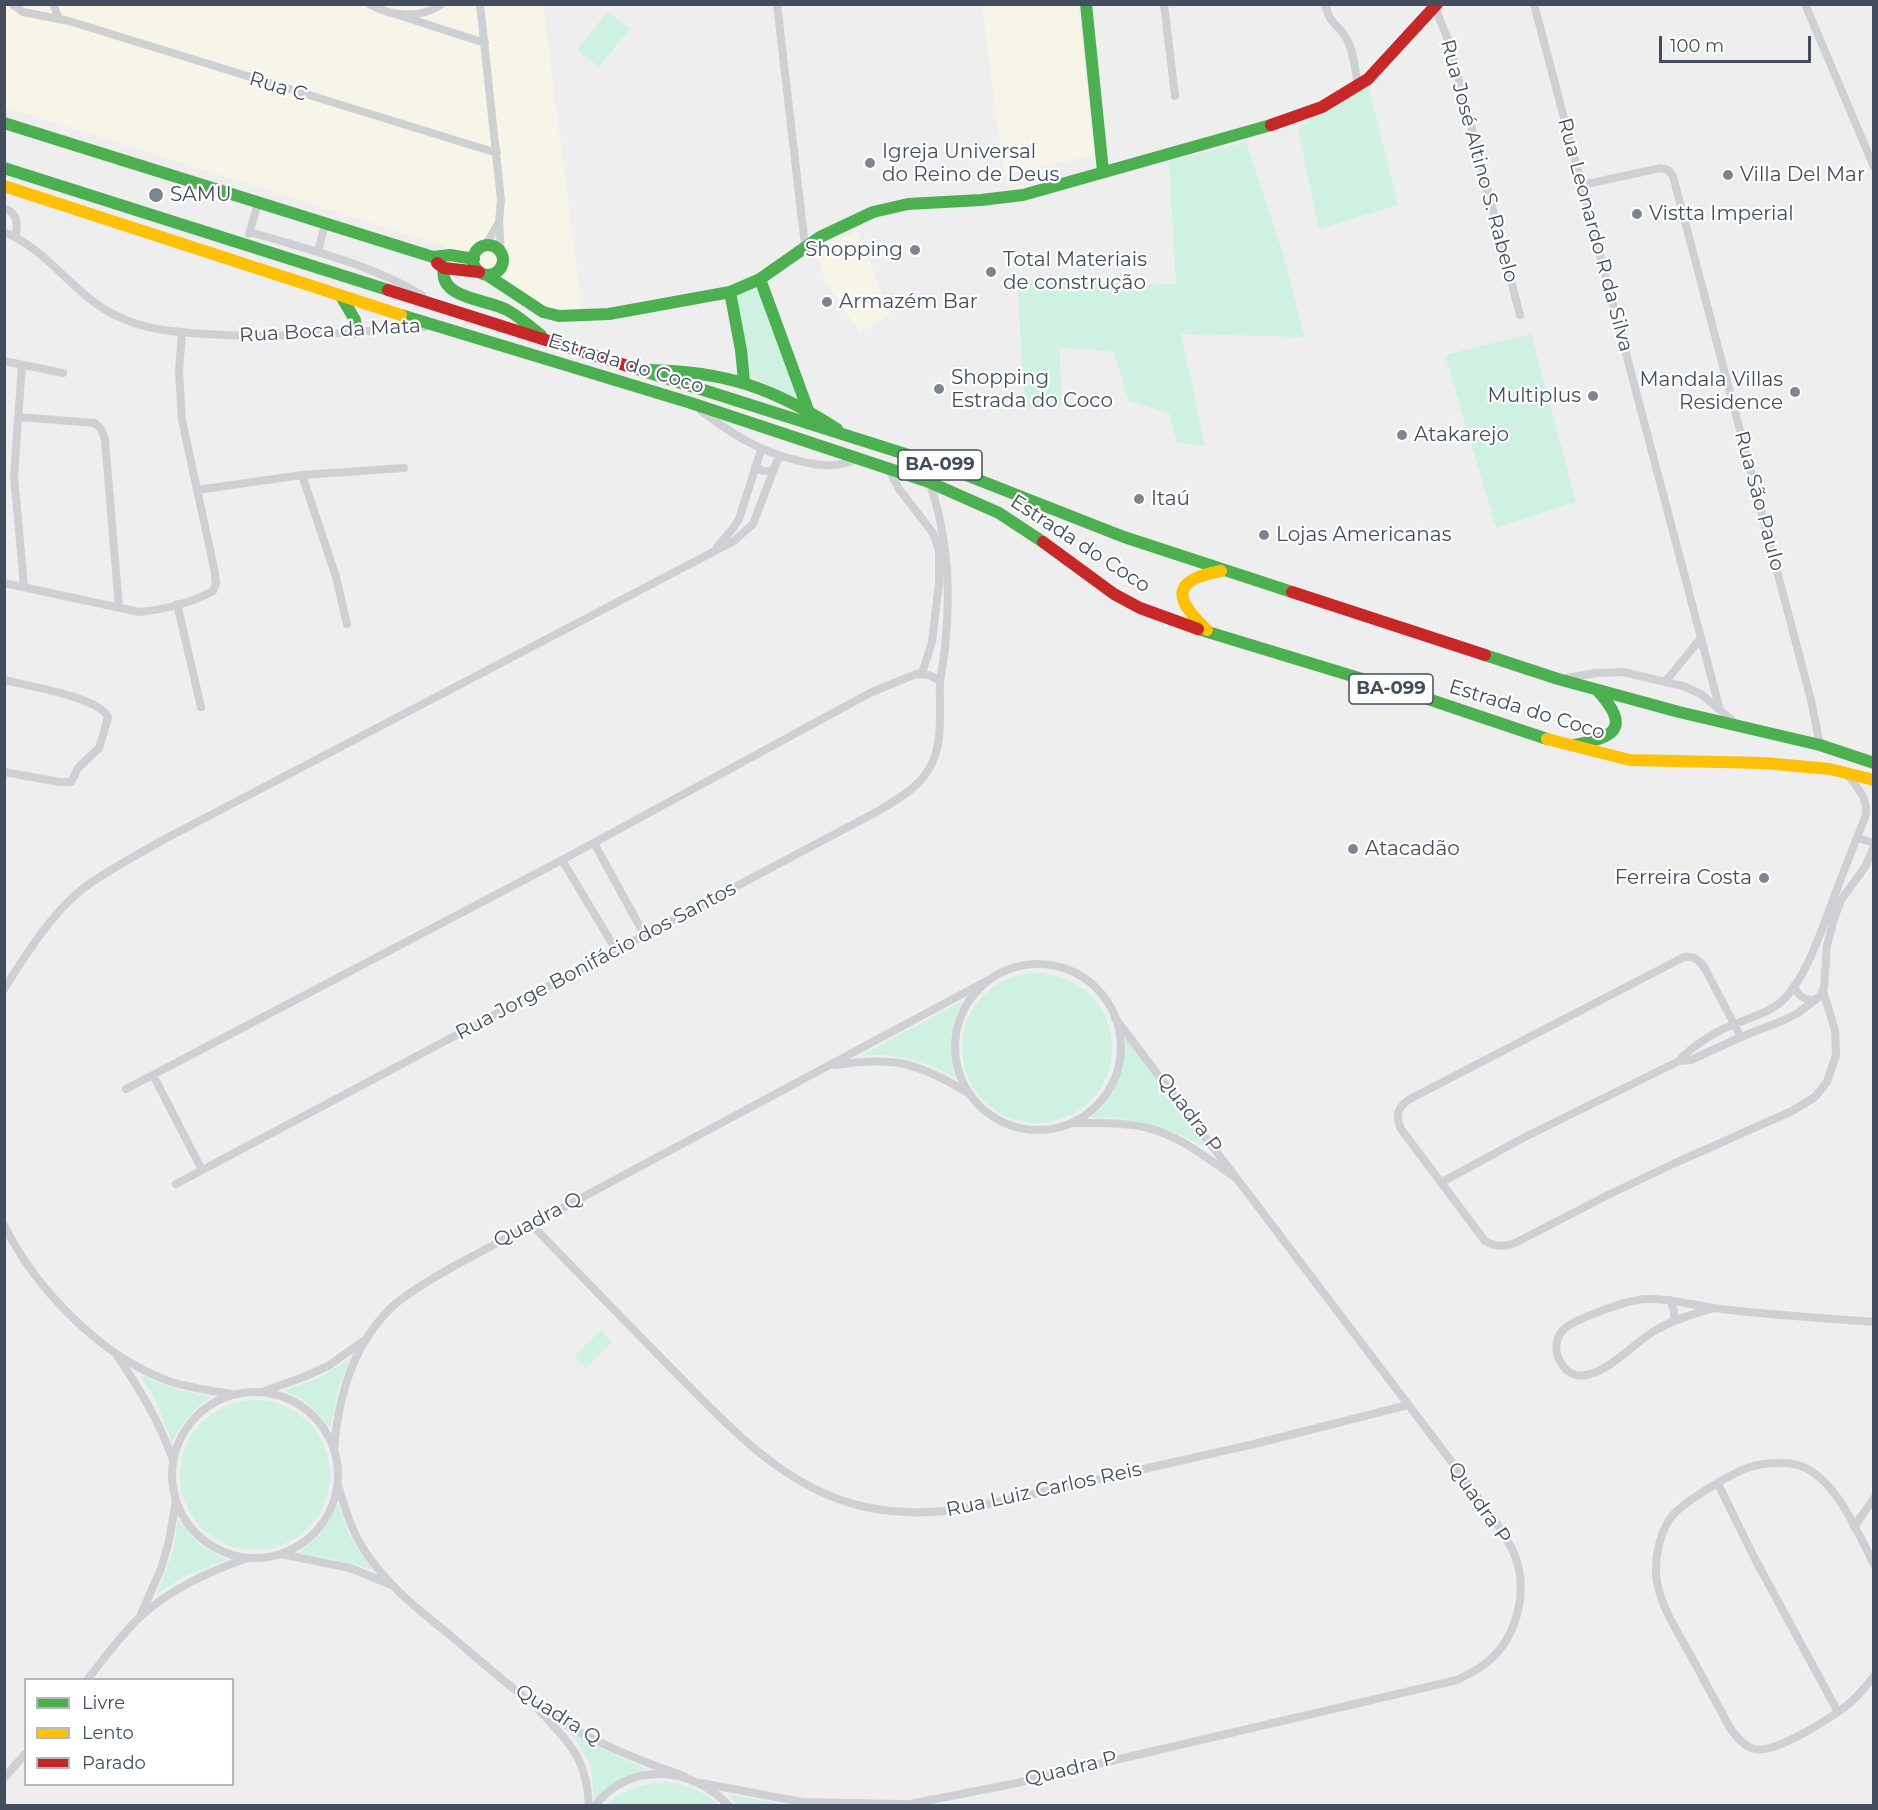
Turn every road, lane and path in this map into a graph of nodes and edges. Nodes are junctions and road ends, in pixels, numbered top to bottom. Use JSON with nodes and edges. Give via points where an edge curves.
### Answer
{"nodes":[{"id":1,"x":12,"y":4,"type":"edge"},
{"id":2,"x":52,"y":4,"type":"edge"},
{"id":3,"x":369,"y":4,"type":"edge"},
{"id":4,"x":442,"y":4,"type":"edge"},
{"id":5,"x":480,"y":4,"type":"edge"},
{"id":6,"x":777,"y":4,"type":"edge"},
{"id":7,"x":1086,"y":4,"type":"edge"},
{"id":8,"x":1164,"y":4,"type":"edge"},
{"id":9,"x":1324,"y":4,"type":"edge"},
{"id":10,"x":1534,"y":4,"type":"edge"},
{"id":11,"x":1805,"y":4,"type":"edge"},
{"id":12,"x":1436,"y":6,"type":"edge"},
{"id":13,"x":395,"y":14,"type":"junction"},
{"id":14,"x":59,"y":19,"type":"junction"},
{"id":15,"x":485,"y":43,"type":"junction"},
{"id":16,"x":1358,"y":87,"type":"junction"},
{"id":17,"x":1175,"y":96,"type":"dead end"},
{"id":18,"x":4,"y":123,"type":"edge"},
{"id":19,"x":497,"y":153,"type":"junction"},
{"id":20,"x":1874,"y":166,"type":"edge"},
{"id":21,"x":4,"y":168,"type":"edge"},
{"id":22,"x":1103,"y":171,"type":"junction"},
{"id":23,"x":1582,"y":185,"type":"junction"},
{"id":24,"x":4,"y":186,"type":"edge"},
{"id":25,"x":258,"y":203,"type":"junction"},
{"id":26,"x":4,"y":208,"type":"edge"},
{"id":27,"x":499,"y":222,"type":"junction"},
{"id":28,"x":325,"y":224,"type":"junction"},
{"id":29,"x":4,"y":232,"type":"edge"},
{"id":30,"x":250,"y":232,"type":"junction"},
{"id":31,"x":16,"y":236,"type":"junction"},
{"id":32,"x":246,"y":245,"type":"junction"},
{"id":33,"x":485,"y":246,"type":"junction"},
{"id":34,"x":805,"y":246,"type":"junction"},
{"id":35,"x":318,"y":252,"type":"junction"},
{"id":36,"x":501,"y":253,"type":"junction"},
{"id":37,"x":433,"y":257,"type":"junction"},
{"id":38,"x":474,"y":259,"type":"junction"},
{"id":39,"x":502,"y":266,"type":"junction"},
{"id":40,"x":444,"y":268,"type":"junction"},
{"id":41,"x":483,"y":273,"type":"junction"},
{"id":42,"x":760,"y":279,"type":"junction"},
{"id":43,"x":730,"y":292,"type":"junction"},
{"id":44,"x":517,"y":294,"type":"junction"},
{"id":45,"x":341,"y":296,"type":"junction"},
{"id":46,"x":441,"y":308,"type":"junction"},
{"id":47,"x":1520,"y":315,"type":"dead end"},
{"id":48,"x":434,"y":326,"type":"junction"},
{"id":49,"x":357,"y":332,"type":"junction"},
{"id":50,"x":182,"y":333,"type":"junction"},
{"id":51,"x":548,"y":341,"type":"junction"},
{"id":52,"x":4,"y":361,"type":"edge"},
{"id":53,"x":22,"y":366,"type":"junction"},
{"id":54,"x":639,"y":370,"type":"junction"},
{"id":55,"x":63,"y":373,"type":"dead end"},
{"id":56,"x":744,"y":381,"type":"junction"},
{"id":57,"x":691,"y":403,"type":"junction"},
{"id":58,"x":808,"y":410,"type":"junction"},
{"id":59,"x":19,"y":417,"type":"junction"},
{"id":60,"x":848,"y":436,"type":"junction"},
{"id":61,"x":761,"y":450,"type":"junction"},
{"id":62,"x":779,"y":456,"type":"junction"},
{"id":63,"x":858,"y":458,"type":"junction"},
{"id":64,"x":755,"y":467,"type":"junction"},
{"id":65,"x":404,"y":468,"type":"dead end"},
{"id":66,"x":887,"y":468,"type":"junction"},
{"id":67,"x":773,"y":471,"type":"junction"},
{"id":68,"x":302,"y":475,"type":"junction"},
{"id":69,"x":929,"y":482,"type":"junction"},
{"id":70,"x":197,"y":490,"type":"junction"},
{"id":71,"x":734,"y":527,"type":"junction"},
{"id":72,"x":745,"y":533,"type":"junction"},
{"id":73,"x":713,"y":552,"type":"junction"},
{"id":74,"x":943,"y":555,"type":"junction"},
{"id":75,"x":1223,"y":571,"type":"junction"},
{"id":76,"x":4,"y":583,"type":"edge"},
{"id":77,"x":24,"y":587,"type":"junction"},
{"id":78,"x":936,"y":603,"type":"junction"},
{"id":79,"x":177,"y":604,"type":"junction"},
{"id":80,"x":947,"y":604,"type":"junction"},
{"id":81,"x":119,"y":607,"type":"junction"},
{"id":82,"x":347,"y":624,"type":"dead end"},
{"id":83,"x":1212,"y":634,"type":"junction"},
{"id":84,"x":1701,"y":638,"type":"junction"},
{"id":85,"x":922,"y":674,"type":"junction"},
{"id":86,"x":1558,"y":679,"type":"junction"},
{"id":87,"x":4,"y":680,"type":"edge"},
{"id":88,"x":940,"y":681,"type":"junction"},
{"id":89,"x":1665,"y":682,"type":"junction"},
{"id":90,"x":1598,"y":691,"type":"junction"},
{"id":91,"x":201,"y":707,"type":"dead end"},
{"id":92,"x":1720,"y":710,"type":"junction"},
{"id":93,"x":1739,"y":727,"type":"junction"},
{"id":94,"x":1569,"y":745,"type":"junction"},
{"id":95,"x":1820,"y":745,"type":"junction"},
{"id":96,"x":1874,"y":763,"type":"edge"},
{"id":97,"x":4,"y":772,"type":"edge"},
{"id":98,"x":1845,"y":772,"type":"junction"},
{"id":99,"x":1874,"y":780,"type":"edge"},
{"id":100,"x":1857,"y":838,"type":"junction"},
{"id":101,"x":594,"y":843,"type":"junction"},
{"id":102,"x":1874,"y":845,"type":"edge"},
{"id":103,"x":562,"y":860,"type":"junction"},
{"id":104,"x":644,"y":934,"type":"junction"},
{"id":105,"x":616,"y":950,"type":"junction"},
{"id":106,"x":1810,"y":956,"type":"junction"},
{"id":107,"x":1825,"y":961,"type":"junction"},
{"id":108,"x":994,"y":977,"type":"junction"},
{"id":109,"x":1794,"y":986,"type":"junction"},
{"id":110,"x":4,"y":989,"type":"edge"},
{"id":111,"x":1822,"y":992,"type":"junction"},
{"id":112,"x":1815,"y":1000,"type":"junction"},
{"id":113,"x":1115,"y":1018,"type":"junction"},
{"id":114,"x":1734,"y":1024,"type":"junction"},
{"id":115,"x":1741,"y":1037,"type":"junction"},
{"id":116,"x":1679,"y":1061,"type":"junction"},
{"id":117,"x":829,"y":1066,"type":"junction"},
{"id":118,"x":153,"y":1075,"type":"junction"},
{"id":119,"x":126,"y":1089,"type":"dead end"},
{"id":120,"x":970,"y":1094,"type":"junction"},
{"id":121,"x":1073,"y":1123,"type":"junction"},
{"id":122,"x":202,"y":1170,"type":"junction"},
{"id":123,"x":1241,"y":1182,"type":"junction"},
{"id":124,"x":1442,"y":1182,"type":"junction"},
{"id":125,"x":176,"y":1184,"type":"dead end"},
{"id":126,"x":531,"y":1224,"type":"junction"},
{"id":127,"x":4,"y":1225,"type":"edge"},
{"id":128,"x":1670,"y":1300,"type":"junction"},
{"id":129,"x":1714,"y":1308,"type":"junction"},
{"id":130,"x":1674,"y":1321,"type":"junction"},
{"id":131,"x":1874,"y":1322,"type":"edge"},
{"id":132,"x":363,"y":1342,"type":"junction"},
{"id":133,"x":116,"y":1354,"type":"junction"},
{"id":134,"x":262,"y":1392,"type":"junction"},
{"id":135,"x":234,"y":1394,"type":"junction"},
{"id":136,"x":1408,"y":1405,"type":"junction"},
{"id":137,"x":334,"y":1450,"type":"junction"},
{"id":138,"x":173,"y":1460,"type":"junction"},
{"id":139,"x":1718,"y":1484,"type":"junction"},
{"id":140,"x":337,"y":1485,"type":"junction"},
{"id":141,"x":1874,"y":1498,"type":"edge"},
{"id":142,"x":176,"y":1500,"type":"junction"},
{"id":143,"x":1865,"y":1508,"type":"junction"},
{"id":144,"x":1846,"y":1513,"type":"junction"},
{"id":145,"x":1854,"y":1527,"type":"junction"},
{"id":146,"x":281,"y":1554,"type":"junction"},
{"id":147,"x":248,"y":1558,"type":"junction"},
{"id":148,"x":1874,"y":1564,"type":"edge"},
{"id":149,"x":389,"y":1584,"type":"junction"},
{"id":150,"x":140,"y":1617,"type":"junction"},
{"id":151,"x":1874,"y":1676,"type":"edge"},
{"id":152,"x":89,"y":1678,"type":"edge"},
{"id":153,"x":533,"y":1703,"type":"junction"},
{"id":154,"x":1838,"y":1712,"type":"junction"},
{"id":155,"x":24,"y":1755,"type":"edge"},
{"id":156,"x":684,"y":1776,"type":"junction"},
{"id":157,"x":4,"y":1778,"type":"edge"},
{"id":158,"x":700,"y":1783,"type":"junction"},
{"id":159,"x":904,"y":1805,"type":"edge"},
{"id":160,"x":589,"y":1806,"type":"edge"},
{"id":161,"x":595,"y":1806,"type":"edge"},
{"id":162,"x":729,"y":1806,"type":"edge"}],
"edges":[{"from":1,"to":14,"type":"street","name":"Rua C","via":[[23,12]]},
{"from":2,"to":14,"type":"street"},
{"from":3,"to":13,"type":"street"},
{"from":4,"to":13,"type":"street","via":[[416,14]]},
{"from":5,"to":15,"type":"street"},
{"from":6,"to":34,"type":"street"},
{"from":7,"to":22,"type":"main road"},
{"from":8,"to":17,"type":"street"},
{"from":9,"to":16,"type":"street","via":[[1332,23],[1348,43]]},
{"from":10,"to":23,"type":"street","name":"Rua Leonardo R da Silva"},
{"from":11,"to":20,"type":"street"},
{"from":12,"to":16,"type":"main road"},
{"from":12,"to":47,"type":"street","name":"Rua José Altino S. Rabelo"},
{"from":13,"to":15,"type":"street"},
{"from":14,"to":19,"type":"street","name":"Rua C"},
{"from":15,"to":19,"type":"street"},
{"from":16,"to":22,"type":"main road","via":[[1322,107],[1272,125]]},
{"from":18,"to":25,"type":"main road"},
{"from":19,"to":27,"type":"street"},
{"from":21,"to":32,"type":"main road","name":"Estrada do Coco","number":"BA-099"},
{"from":22,"to":34,"type":"main road","via":[[1023,195],[908,204],[881,210]]},
{"from":23,"to":84,"type":"street","name":"Rua Leonardo R da Silva"},
{"from":23,"to":95,"type":"street","name":"Rua São Paulo","via":[[1661,168],[1673,176]]},
{"from":24,"to":45,"type":"main road","name":"Estrada do Coco","number":"BA-099"},
{"from":25,"to":28,"type":"main road"},
{"from":25,"to":30,"type":"street"},
{"from":26,"to":31,"type":"street","via":[[18,220]]},
{"from":27,"to":33,"type":"street"},
{"from":27,"to":36,"type":"street"},
{"from":28,"to":35,"type":"street"},
{"from":28,"to":37,"type":"main road"},
{"from":29,"to":31,"type":"street","name":"Rua Boca da Mata"},
{"from":30,"to":32,"type":"street"},
{"from":30,"to":35,"type":"street"},
{"from":31,"to":50,"type":"street","name":"Rua Boca da Mata","via":[[116,316],[146,327]]},
{"from":32,"to":46,"type":"main road","name":"Estrada do Coco","number":"BA-099"},
{"from":33,"to":36,"type":"main road","via":[[494,246]]},
{"from":33,"to":38,"type":"main road","via":[[477,250]]},
{"from":34,"to":42,"type":"main road"},
{"from":35,"to":46,"type":"street","via":[[400,282]]},
{"from":36,"to":39,"type":"main road"},
{"from":37,"to":38,"type":"main road"},
{"from":37,"to":40,"type":"main road"},
{"from":38,"to":41,"type":"main road","via":[[476,268]]},
{"from":39,"to":41,"type":"main road","via":[[496,273]]},
{"from":39,"to":44,"type":"main road"},
{"from":40,"to":41,"type":"main road"},
{"from":40,"to":51,"type":"main road","via":[[442,277],[452,291],[507,310]]},
{"from":41,"to":44,"type":"main road"},
{"from":42,"to":43,"type":"main road"},
{"from":42,"to":58,"type":"main road"},
{"from":43,"to":44,"type":"main road","via":[[609,314],[567,316],[543,312]]},
{"from":43,"to":56,"type":"main road"},
{"from":45,"to":48,"type":"main road","name":"Estrada do Coco","number":"BA-099"},
{"from":45,"to":49,"type":"main road","via":[[356,320]]},
{"from":46,"to":51,"type":"main road","name":"Estrada do Coco","number":"BA-099"},
{"from":48,"to":49,"type":"street","name":"Rua Boca da Mata"},
{"from":48,"to":57,"type":"main road","name":"Estrada do Coco","number":"BA-099"},
{"from":49,"to":50,"type":"street","name":"Rua Boca da Mata","via":[[243,337]]},
{"from":50,"to":70,"type":"street","via":[[179,392]]},
{"from":51,"to":54,"type":"main road","name":"Estrada do Coco","number":"BA-099"},
{"from":52,"to":53,"type":"street"},
{"from":53,"to":55,"type":"street"},
{"from":53,"to":59,"type":"street"},
{"from":54,"to":56,"type":"main road","via":[[708,372]]},
{"from":54,"to":60,"type":"main road","name":"Estrada do Coco","number":"BA-099"},
{"from":56,"to":58,"type":"main road"},
{"from":57,"to":61,"type":"street"},
{"from":57,"to":63,"type":"main road","name":"Estrada do Coco","number":"BA-099"},
{"from":58,"to":60,"type":"main road"},
{"from":59,"to":77,"type":"street","via":[[14,475]]},
{"from":59,"to":81,"type":"street","via":[[94,423],[101,429]]},
{"from":60,"to":75,"type":"main road","name":"Estrada do Coco","number":"BA-099","via":[[943,466]]},
{"from":61,"to":62,"type":"street"},
{"from":61,"to":64,"type":"street"},
{"from":62,"to":63,"type":"street","via":[[830,466]]},
{"from":62,"to":67,"type":"street"},
{"from":63,"to":66,"type":"main road","name":"Estrada do Coco","number":"BA-099"},
{"from":64,"to":67,"type":"street"},
{"from":64,"to":71,"type":"street"},
{"from":65,"to":68,"type":"street"},
{"from":66,"to":69,"type":"main road","name":"Estrada do Coco","number":"BA-099"},
{"from":66,"to":74,"type":"street","via":[[933,533]]},
{"from":67,"to":72,"type":"street","via":[[753,524]]},
{"from":68,"to":70,"type":"street"},
{"from":68,"to":82,"type":"street","via":[[336,577]]},
{"from":69,"to":74,"type":"street","via":[[941,522]]},
{"from":69,"to":83,"type":"main road","name":"Estrada do Coco","number":"BA-099","via":[[1029,531],[1114,594]]},
{"from":70,"to":79,"type":"street","via":[[216,583],[206,595]]},
{"from":71,"to":72,"type":"street"},
{"from":71,"to":73,"type":"street"},
{"from":72,"to":73,"type":"street"},
{"from":73,"to":110,"type":"street","via":[[114,868],[82,890],[56,915]]},
{"from":74,"to":78,"type":"street"},
{"from":74,"to":80,"type":"street","name":"Rua Jorge Bonifácio dos Santos"},
{"from":75,"to":83,"type":"main road","via":[[1191,578],[1181,593],[1190,613]]},
{"from":75,"to":86,"type":"main road","name":"Estrada do Coco","number":"BA-099"},
{"from":76,"to":77,"type":"street"},
{"from":77,"to":81,"type":"street"},
{"from":78,"to":80,"type":"street"},
{"from":78,"to":85,"type":"street","via":[[932,642]]},
{"from":79,"to":81,"type":"street","via":[[139,612]]},
{"from":79,"to":91,"type":"street"},
{"from":80,"to":88,"type":"street","name":"Rua Jorge Bonifácio dos Santos"},
{"from":83,"to":94,"type":"main road","name":"Estrada do Coco","number":"BA-099"},
{"from":84,"to":89,"type":"street"},
{"from":84,"to":92,"type":"street","name":"Rua Leonardo R da Silva"},
{"from":85,"to":88,"type":"street"},
{"from":85,"to":101,"type":"street","via":[[870,693]]},
{"from":86,"to":89,"type":"street","via":[[1623,672]]},
{"from":86,"to":90,"type":"main road","name":"Estrada do Coco","number":"BA-099"},
{"from":87,"to":97,"type":"street","via":[[79,699],[107,713],[107,727],[99,748],[78,768],[74,780],[68,783]]},
{"from":88,"to":104,"type":"street","name":"Rua Jorge Bonifácio dos Santos","via":[[934,760],[925,777],[907,793]]},
{"from":89,"to":92,"type":"street","via":[[1701,694]]},
{"from":90,"to":93,"type":"main road","name":"Estrada do Coco","number":"BA-099"},
{"from":90,"to":94,"type":"main road","via":[[1614,708],[1618,718],[1615,728],[1599,740]]},
{"from":92,"to":93,"type":"street"},
{"from":93,"to":95,"type":"main road","name":"Estrada do Coco","number":"BA-099"},
{"from":94,"to":98,"type":"main road","name":"Estrada do Coco","number":"BA-099","via":[[1630,760],[1764,764]]},
{"from":95,"to":96,"type":"main road","name":"Estrada do Coco","number":"BA-099"},
{"from":98,"to":99,"type":"main road","name":"Estrada do Coco","number":"BA-099"},
{"from":98,"to":100,"type":"street","via":[[1867,805]]},
{"from":100,"to":102,"type":"street"},
{"from":100,"to":106,"type":"street"},
{"from":101,"to":103,"type":"street"},
{"from":101,"to":104,"type":"street"},
{"from":102,"to":107,"type":"street","via":[[1866,867],[1841,900]]},
{"from":103,"to":105,"type":"street"},
{"from":103,"to":118,"type":"street"},
{"from":104,"to":105,"type":"street","name":"Rua Jorge Bonifácio dos Santos"},
{"from":105,"to":122,"type":"street","name":"Rua Jorge Bonifácio dos Santos"},
{"from":106,"to":107,"type":"street","via":[[1818,955]]},
{"from":106,"to":109,"type":"street"},
{"from":107,"to":111,"type":"street"},
{"from":108,"to":113,"type":"street","via":[[1016,967],[1040,964],[1064,969],[1085,979],[1103,996]]},
{"from":108,"to":117,"type":"street"},
{"from":108,"to":120,"type":"street","via":[[970,1000],[957,1030],[955,1052]]},
{"from":109,"to":112,"type":"street","via":[[1803,999]]},
{"from":109,"to":114,"type":"street","via":[[1772,1009]]},
{"from":111,"to":112,"type":"street"},
{"from":111,"to":124,"type":"street","via":[[1836,1030],[1834,1066],[1815,1097],[1792,1111],[1503,1247],[1485,1241]]},
{"from":112,"to":115,"type":"street","via":[[1798,1013]]},
{"from":113,"to":121,"type":"street","via":[[1121,1042],[1119,1067],[1110,1090],[1094,1109]]},
{"from":113,"to":123,"type":"street","name":"Quadra P"},
{"from":114,"to":115,"type":"street"},
{"from":114,"to":116,"type":"street","via":[[1691,1048]]},
{"from":114,"to":124,"type":"street","via":[[1704,967],[1692,957],[1684,957],[1408,1100],[1397,1113],[1401,1129]]},
{"from":115,"to":116,"type":"street","via":[[1690,1060]]},
{"from":116,"to":124,"type":"street"},
{"from":117,"to":120,"type":"street","via":[[865,1060],[909,1064],[939,1075]]},
{"from":117,"to":126,"type":"street","name":"Quadra Q"},
{"from":118,"to":119,"type":"street"},
{"from":118,"to":122,"type":"street"},
{"from":120,"to":121,"type":"street","via":[[986,1112],[1005,1124],[1051,1130]]},
{"from":121,"to":123,"type":"street","via":[[1150,1128],[1197,1151]]},
{"from":122,"to":125,"type":"street","name":"Rua Jorge Bonifácio dos Santos"},
{"from":123,"to":136,"type":"street","name":"Quadra P"},
{"from":126,"to":132,"type":"street","name":"Quadra Q","via":[[405,1297]]},
{"from":126,"to":136,"type":"street","name":"Rua Luiz Carlos Reis","via":[[707,1404],[775,1465],[834,1498],[869,1508],[905,1513],[976,1507]]},
{"from":127,"to":133,"type":"street","via":[[30,1269],[62,1307]]},
{"from":128,"to":129,"type":"street"},
{"from":128,"to":130,"type":"street"},
{"from":128,"to":130,"type":"street","via":[[1642,1299],[1589,1315],[1563,1330],[1556,1351],[1571,1374],[1591,1374]]},
{"from":129,"to":130,"type":"street"},
{"from":129,"to":131,"type":"street"},
{"from":132,"to":134,"type":"street","via":[[328,1366]]},
{"from":132,"to":137,"type":"street","name":"Quadra Q","via":[[344,1389]]},
{"from":133,"to":135,"type":"street","via":[[167,1380],[195,1389]]},
{"from":133,"to":138,"type":"street","via":[[144,1394]]},
{"from":134,"to":135,"type":"street"},
{"from":134,"to":137,"type":"street","via":[[307,1410],[323,1428]]},
{"from":135,"to":138,"type":"street","via":[[201,1411],[188,1425]]},
{"from":136,"to":159,"type":"street","name":"Quadra P","via":[[1473,1490],[1516,1557],[1521,1579],[1520,1602],[1505,1640],[1493,1657],[1467,1675],[1433,1687],[1017,1783]]},
{"from":137,"to":140,"type":"street"},
{"from":138,"to":142,"type":"street"},
{"from":139,"to":144,"type":"street","via":[[1768,1463],[1799,1465],[1830,1487]]},
{"from":139,"to":154,"type":"street"},
{"from":139,"to":154,"type":"street","via":[[1680,1509],[1661,1535],[1656,1573],[1666,1611],[1730,1728],[1751,1749],[1770,1749]]},
{"from":140,"to":146,"type":"street","via":[[331,1508],[319,1528],[302,1544]]},
{"from":140,"to":149,"type":"street","name":"Quadra Q","via":[[364,1551]]},
{"from":141,"to":143,"type":"street"},
{"from":142,"to":147,"type":"street","via":[[184,1518],[211,1546]]},
{"from":142,"to":150,"type":"street","via":[[161,1569]]},
{"from":143,"to":144,"type":"street"},
{"from":143,"to":145,"type":"street"},
{"from":144,"to":145,"type":"street"},
{"from":145,"to":148,"type":"street"},
{"from":146,"to":147,"type":"street"},
{"from":146,"to":149,"type":"street","name":"Quadra Q","via":[[350,1568]]},
{"from":147,"to":150,"type":"street","via":[[197,1577]]},
{"from":149,"to":153,"type":"street","name":"Quadra Q"},
{"from":150,"to":152,"type":"street"},
{"from":151,"to":154,"type":"street"},
{"from":153,"to":156,"type":"street","name":"Quadra Q","via":[[602,1743]]},
{"from":153,"to":160,"type":"street","via":[[580,1760]]},
{"from":155,"to":157,"type":"street"},
{"from":156,"to":158,"type":"street","name":"Quadra Q"},
{"from":156,"to":161,"type":"street","via":[[661,1773],[637,1777],[615,1787]]},
{"from":158,"to":159,"type":"street","via":[[802,1802]]},
{"from":158,"to":162,"type":"street"}]}
